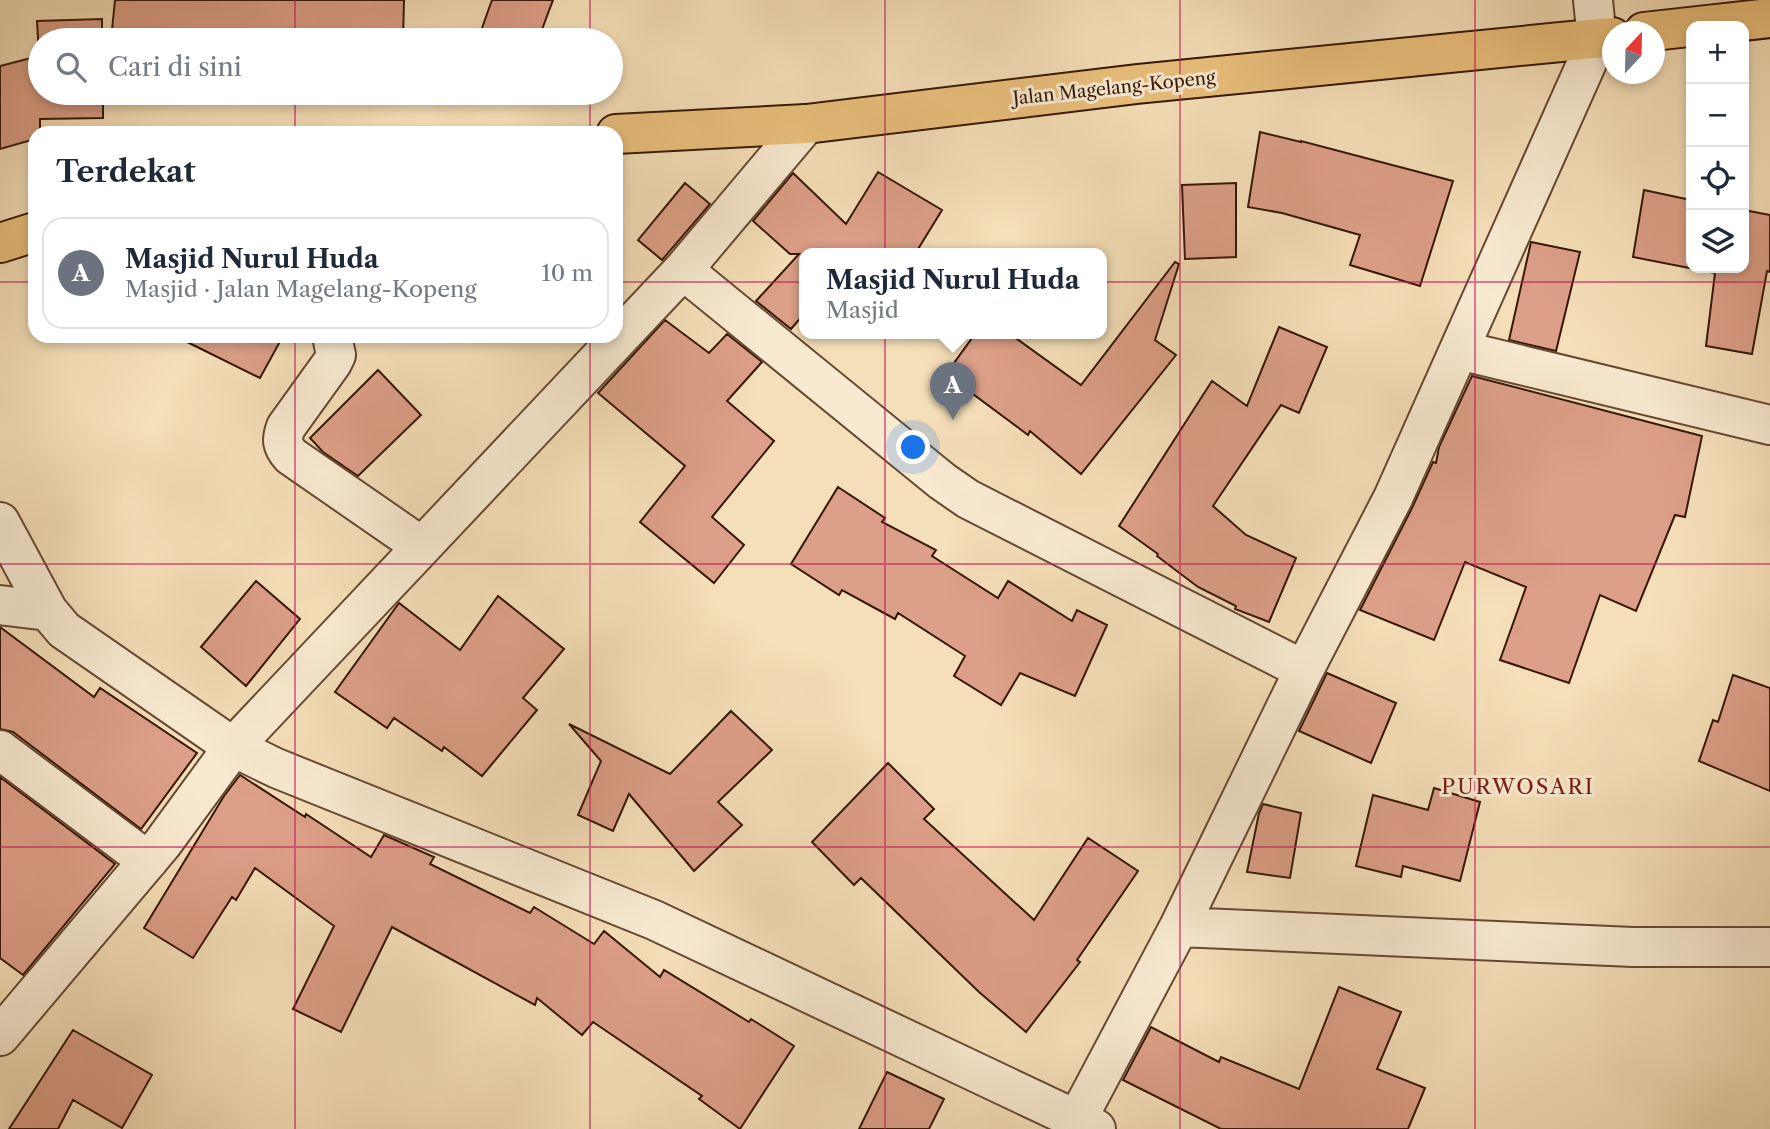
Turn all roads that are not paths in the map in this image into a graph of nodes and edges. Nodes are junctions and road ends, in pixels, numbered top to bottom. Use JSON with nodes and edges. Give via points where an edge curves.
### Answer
{"nodes":[{"id":1,"x":1592,"y":0,"type":"edge"},
{"id":2,"x":1770,"y":18,"type":"edge"},
{"id":3,"x":1602,"y":30,"type":"edge"},
{"id":4,"x":1665,"y":30,"type":"edge"},
{"id":5,"x":1602,"y":39,"type":"edge"},
{"id":6,"x":1602,"y":45,"type":"edge"},
{"id":7,"x":806,"y":124,"type":"junction"},
{"id":8,"x":623,"y":134,"type":"edge"},
{"id":9,"x":28,"y":234,"type":"edge"},
{"id":10,"x":0,"y":243,"type":"edge"},
{"id":11,"x":683,"y":270,"type":"junction"},
{"id":12,"x":623,"y":333,"type":"edge"},
{"id":13,"x":333,"y":343,"type":"edge"},
{"id":14,"x":614,"y":343,"type":"edge"},
{"id":15,"x":1459,"y":350,"type":"junction"},
{"id":16,"x":1770,"y":425,"type":"edge"},
{"id":17,"x":0,"y":522,"type":"edge"},
{"id":18,"x":421,"y":546,"type":"junction"},
{"id":19,"x":0,"y":605,"type":"edge"},
{"id":20,"x":48,"y":611,"type":"junction"},
{"id":21,"x":1304,"y":670,"type":"junction"},
{"id":22,"x":233,"y":747,"type":"junction"},
{"id":23,"x":0,"y":750,"type":"edge"},
{"id":24,"x":148,"y":860,"type":"junction"},
{"id":25,"x":1179,"y":927,"type":"junction"},
{"id":26,"x":1770,"y":947,"type":"edge"},
{"id":27,"x":2,"y":1030,"type":"edge"},
{"id":28,"x":1082,"y":1126,"type":"edge"}],
"edges":[{"from":1,"to":3,"type":"street"},
{"from":2,"to":4,"type":"main road"},
{"from":5,"to":7,"type":"main road","name":"Jalan Magelang-Kopeng","via":[[1137,84]]},
{"from":6,"to":15,"type":"street"},
{"from":7,"to":8,"type":"main road","name":"Jalan Magelang-Kopeng"},
{"from":7,"to":11,"type":"street"},
{"from":9,"to":10,"type":"main road"},
{"from":11,"to":12,"type":"street"},
{"from":11,"to":21,"type":"street","via":[[968,499]]},
{"from":13,"to":18,"type":"street","via":[[332,363],[286,427],[283,447]]},
{"from":14,"to":18,"type":"street"},
{"from":15,"to":16,"type":"street"},
{"from":15,"to":21,"type":"street","via":[[1393,498]]},
{"from":17,"to":20,"type":"street"},
{"from":18,"to":22,"type":"street"},
{"from":19,"to":20,"type":"street"},
{"from":20,"to":22,"type":"street","via":[[64,630]]},
{"from":21,"to":25,"type":"street"},
{"from":22,"to":24,"type":"street"},
{"from":22,"to":28,"type":"street","via":[[308,782],[654,920]]},
{"from":23,"to":24,"type":"street"},
{"from":24,"to":27,"type":"street"},
{"from":25,"to":26,"type":"street","via":[[1633,947]]},
{"from":25,"to":28,"type":"street"}]}
